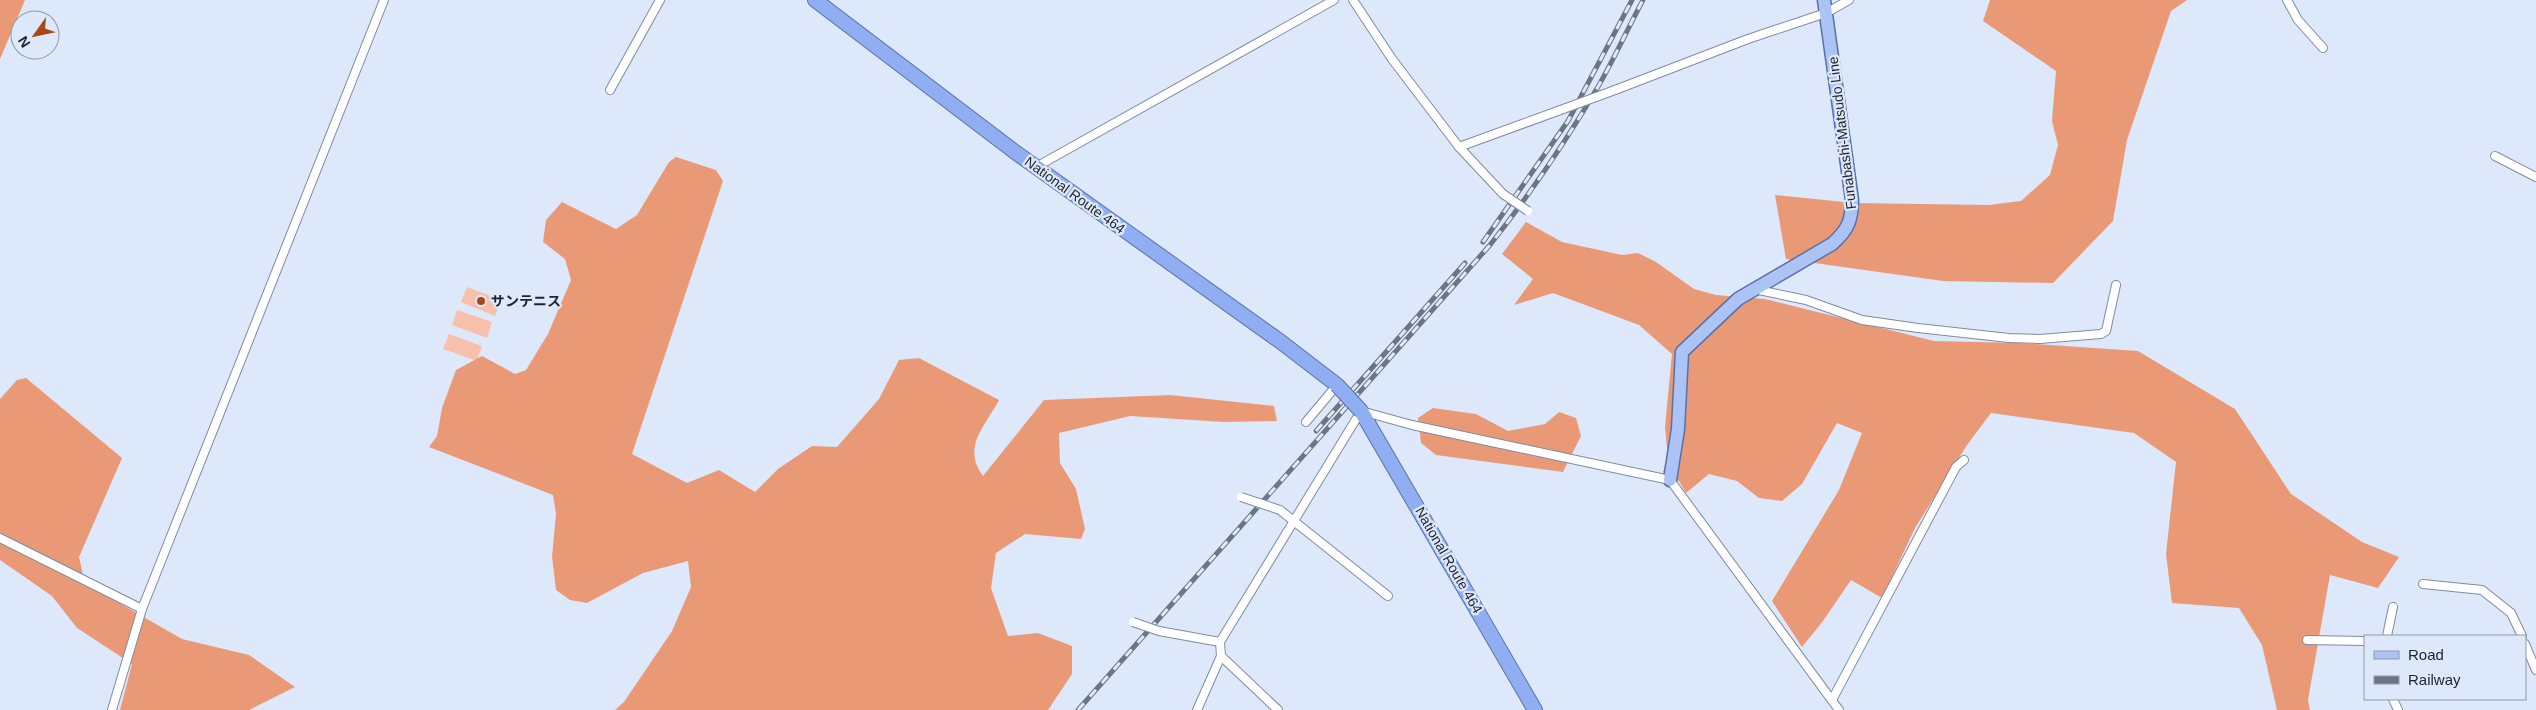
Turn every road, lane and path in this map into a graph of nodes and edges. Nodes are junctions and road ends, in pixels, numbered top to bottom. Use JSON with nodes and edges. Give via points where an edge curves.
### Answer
{"nodes":[{"id":1,"x":384,"y":0,"type":"edge"},
{"id":2,"x":660,"y":0,"type":"edge"},
{"id":3,"x":815,"y":0,"type":"edge"},
{"id":4,"x":1334,"y":0,"type":"edge"},
{"id":5,"x":1353,"y":0,"type":"edge"},
{"id":6,"x":1824,"y":0,"type":"edge"},
{"id":7,"x":1849,"y":0,"type":"edge"},
{"id":8,"x":2287,"y":0,"type":"edge"},
{"id":9,"x":1826,"y":13,"type":"junction"},
{"id":10,"x":2323,"y":48,"type":"dead end"},
{"id":11,"x":610,"y":90,"type":"dead end"},
{"id":12,"x":1459,"y":147,"type":"junction"},
{"id":13,"x":2495,"y":156,"type":"dead end"},
{"id":14,"x":1036,"y":167,"type":"junction"},
{"id":15,"x":2536,"y":177,"type":"edge"},
{"id":16,"x":1528,"y":212,"type":"dead end"},
{"id":17,"x":2116,"y":285,"type":"dead end"},
{"id":18,"x":1753,"y":289,"type":"junction"},
{"id":19,"x":1338,"y":386,"type":"junction"},
{"id":20,"x":1361,"y":412,"type":"junction"},
{"id":21,"x":1306,"y":422,"type":"dead end"},
{"id":22,"x":1964,"y":460,"type":"dead end"},
{"id":23,"x":1670,"y":480,"type":"junction"},
{"id":24,"x":1241,"y":497,"type":"dead end"},
{"id":25,"x":1294,"y":520,"type":"junction"},
{"id":26,"x":0,"y":538,"type":"edge"},
{"id":27,"x":2423,"y":584,"type":"dead end"},
{"id":28,"x":1388,"y":596,"type":"dead end"},
{"id":29,"x":2393,"y":607,"type":"dead end"},
{"id":30,"x":142,"y":609,"type":"junction"},
{"id":31,"x":1133,"y":622,"type":"dead end"},
{"id":32,"x":2387,"y":635,"type":"edge"},
{"id":33,"x":2522,"y":635,"type":"edge"},
{"id":34,"x":2307,"y":640,"type":"dead end"},
{"id":35,"x":2364,"y":641,"type":"edge"},
{"id":36,"x":1220,"y":642,"type":"junction"},
{"id":37,"x":2526,"y":646,"type":"edge"},
{"id":38,"x":1221,"y":656,"type":"junction"},
{"id":39,"x":2536,"y":670,"type":"edge"},
{"id":40,"x":1832,"y":700,"type":"junction"},
{"id":41,"x":112,"y":710,"type":"edge"},
{"id":42,"x":1197,"y":710,"type":"edge"},
{"id":43,"x":1278,"y":710,"type":"edge"},
{"id":44,"x":1535,"y":710,"type":"edge"},
{"id":45,"x":1839,"y":710,"type":"edge"}],
"edges":[{"from":1,"to":30,"type":"street"},
{"from":2,"to":11,"type":"street"},
{"from":3,"to":14,"type":"highway","name":"National Route 464"},
{"from":4,"to":14,"type":"street"},
{"from":5,"to":12,"type":"street","via":[[1392,59]]},
{"from":6,"to":9,"type":"main road","name":"Funabashi-Matsudo Line"},
{"from":7,"to":9,"type":"street"},
{"from":8,"to":10,"type":"street","via":[[2298,20]]},
{"from":9,"to":12,"type":"street","bridge":true},
{"from":9,"to":18,"type":"main road","name":"Funabashi-Matsudo Line","via":[[1852,216],[1848,229],[1832,244]]},
{"from":12,"to":16,"type":"street","bridge":true,"via":[[1503,194]]},
{"from":13,"to":15,"type":"street"},
{"from":14,"to":19,"type":"highway","name":"National Route 464","via":[[1295,351]]},
{"from":17,"to":18,"type":"street","via":[[2106,331],[2040,340],[1862,320],[1806,300]]},
{"from":18,"to":23,"type":"main road","name":"Funabashi-Matsudo Line","via":[[1738,298],[1682,352],[1678,430]]},
{"from":19,"to":20,"type":"highway","name":"National Route 464","bridge":true},
{"from":19,"to":21,"type":"street"},
{"from":20,"to":23,"type":"street"},
{"from":20,"to":25,"type":"street"},
{"from":20,"to":44,"type":"highway","name":"National Route 464"},
{"from":22,"to":40,"type":"street","via":[[1956,467]]},
{"from":23,"to":40,"type":"street"},
{"from":24,"to":25,"type":"street","bridge":true,"via":[[1280,510]]},
{"from":25,"to":28,"type":"street"},
{"from":25,"to":36,"type":"street"},
{"from":26,"to":30,"type":"street"},
{"from":27,"to":33,"type":"street","via":[[2482,590],[2512,613]]},
{"from":29,"to":32,"type":"street"},
{"from":30,"to":41,"type":"street"},
{"from":31,"to":36,"type":"street","bridge":true,"via":[[1159,631]]},
{"from":34,"to":35,"type":"street"},
{"from":36,"to":38,"type":"street"},
{"from":37,"to":39,"type":"street"},
{"from":38,"to":42,"type":"street"},
{"from":38,"to":43,"type":"street"},
{"from":40,"to":45,"type":"street"}]}
